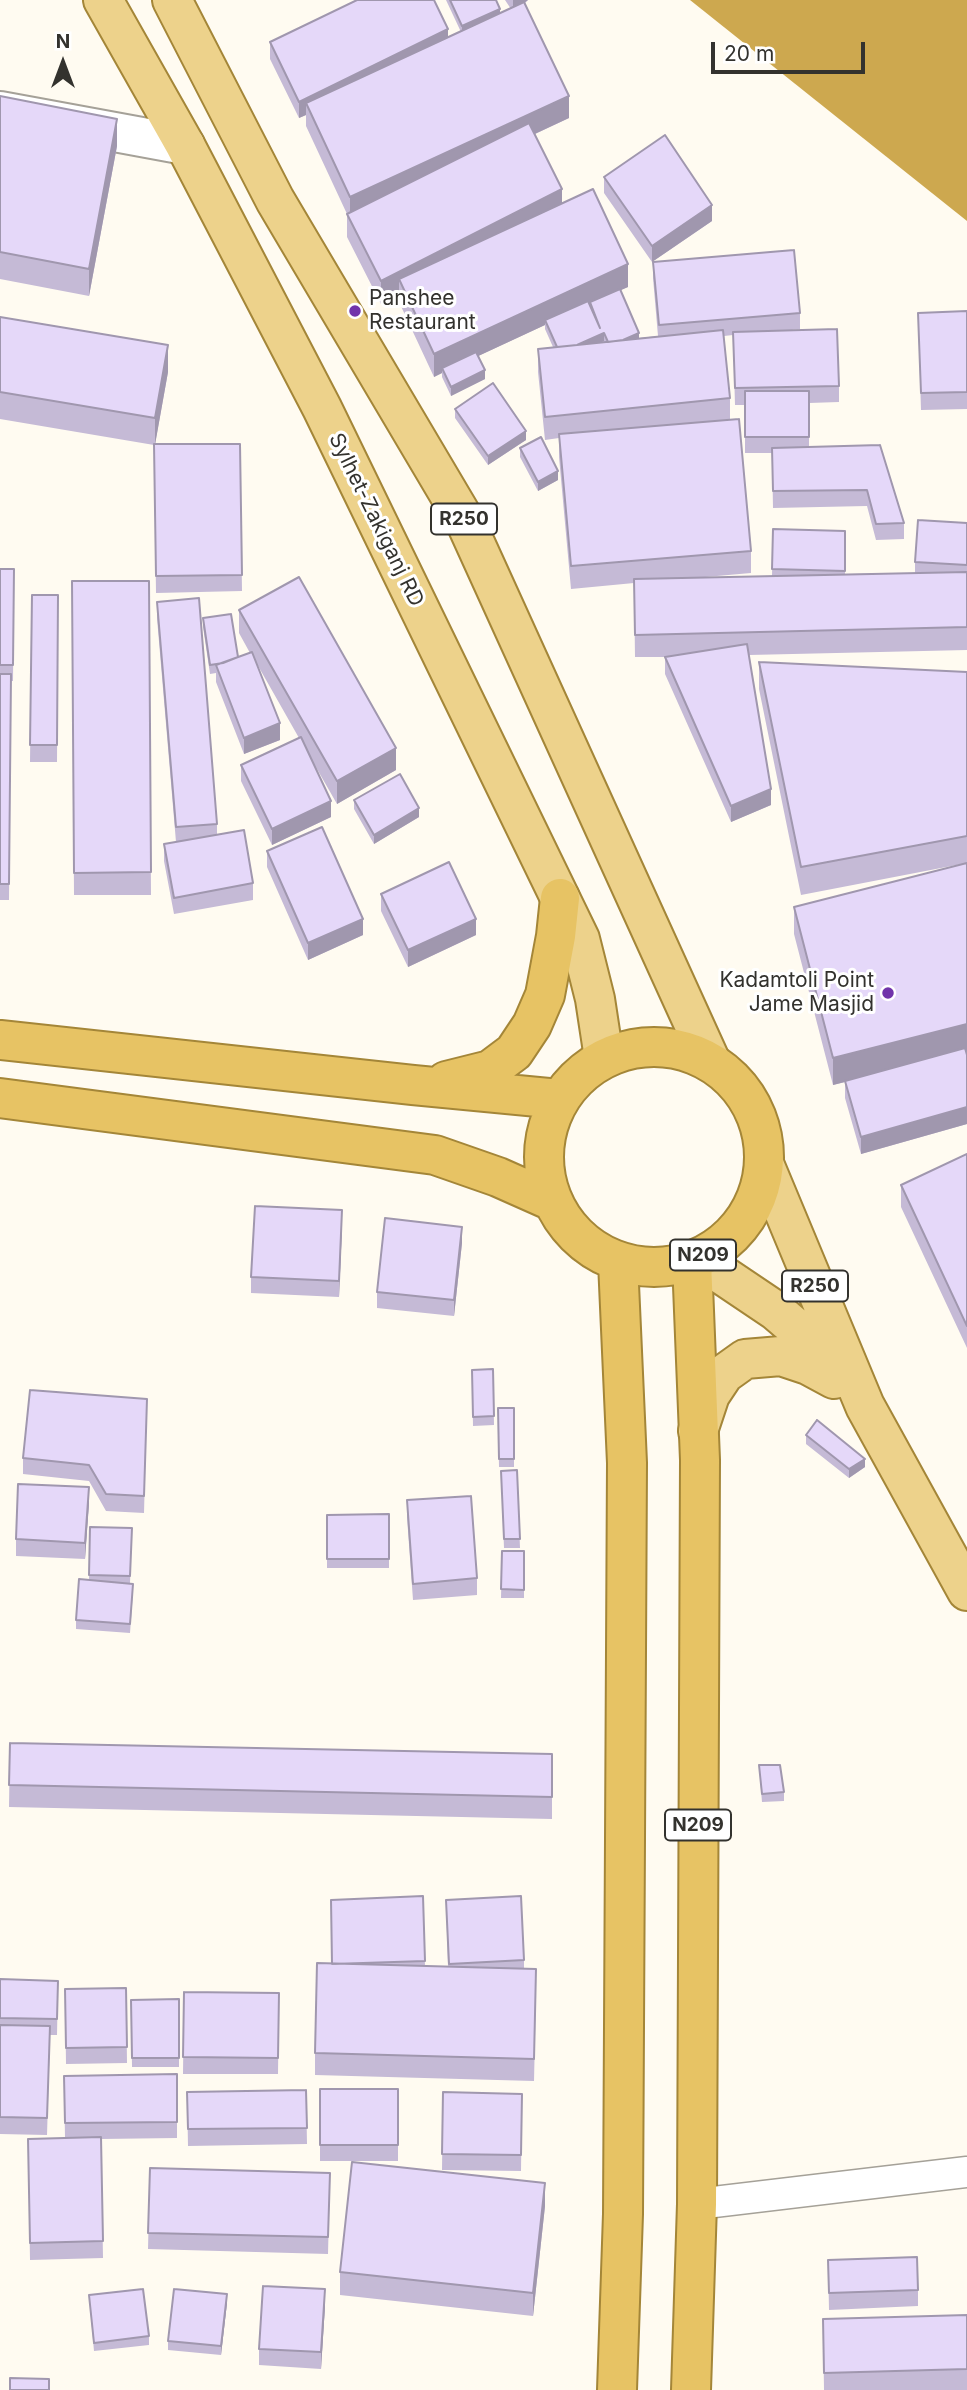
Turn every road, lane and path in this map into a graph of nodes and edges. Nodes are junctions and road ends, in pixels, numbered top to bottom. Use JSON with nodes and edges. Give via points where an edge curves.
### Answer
{"nodes":[{"id":1,"x":103,"y":0,"type":"edge"},
{"id":2,"x":172,"y":0,"type":"edge"},
{"id":3,"x":0,"y":111,"type":"edge"},
{"id":4,"x":185,"y":145,"type":"junction"},
{"id":5,"x":560,"y":898,"type":"junction"},
{"id":6,"x":0,"y":1040,"type":"edge"},
{"id":7,"x":604,"y":1058,"type":"junction"},
{"id":8,"x":711,"y":1062,"type":"junction"},
{"id":9,"x":413,"y":1085,"type":"junction"},
{"id":10,"x":0,"y":1098,"type":"edge"},
{"id":11,"x":559,"y":1098,"type":"junction"},
{"id":12,"x":765,"y":1166,"type":"junction"},
{"id":13,"x":552,"y":1201,"type":"junction"},
{"id":14,"x":692,"y":1261,"type":"junction"},
{"id":15,"x":618,"y":1262,"type":"junction"},
{"id":16,"x":865,"y":1406,"type":"junction"},
{"id":17,"x":698,"y":1431,"type":"junction"},
{"id":18,"x":967,"y":1591,"type":"edge"},
{"id":19,"x":967,"y":2172,"type":"edge"},
{"id":20,"x":696,"y":2204,"type":"junction"},
{"id":21,"x":617,"y":2390,"type":"edge"},
{"id":22,"x":691,"y":2390,"type":"edge"}],
"edges":[{"from":1,"to":4,"type":"main road","name":"Sylhet-Zakiganj RD"},
{"from":2,"to":8,"type":"main road","number":"R250","via":[[275,200],[466,521]]},
{"from":3,"to":4,"type":"street"},
{"from":4,"to":5,"type":"main road","name":"Sylhet-Zakiganj RD","via":[[322,408]]},
{"from":5,"to":7,"type":"main road","name":"Sylhet-Zakiganj RD","via":[[580,939]]},
{"from":5,"to":9,"type":"highway","via":[[545,995],[532,1026],[513,1052],[490,1070]]},
{"from":6,"to":9,"type":"highway"},
{"from":7,"to":8,"type":"highway","number":"N209","via":[[640,1047],[677,1048]]},
{"from":7,"to":11,"type":"highway","number":"N209","via":[[579,1075]]},
{"from":8,"to":12,"type":"highway","number":"N209","via":[[735,1081],[753,1106],[763,1135]]},
{"from":9,"to":11,"type":"highway"},
{"from":10,"to":13,"type":"highway","via":[[435,1156]]},
{"from":11,"to":13,"type":"highway","number":"N209","via":[[545,1132],[543,1167]]},
{"from":12,"to":14,"type":"highway","number":"N209","via":[[759,1195],[743,1223],[720,1246]]},
{"from":12,"to":16,"type":"main road","number":"R250"},
{"from":13,"to":15,"type":"highway","number":"N209","via":[[569,1227]]},
{"from":14,"to":15,"type":"highway","number":"N209","via":[[655,1267]]},
{"from":14,"to":16,"type":"main road","number":"R250","via":[[776,1311],[804,1335]]},
{"from":14,"to":17,"type":"highway","number":"N209"},
{"from":15,"to":21,"type":"highway","via":[[627,1477],[623,2200]]},
{"from":16,"to":17,"type":"main road","via":[[837,1381],[808,1365],[781,1356],[745,1360],[724,1374],[710,1395]]},
{"from":16,"to":18,"type":"main road","number":"R250"},
{"from":17,"to":20,"type":"highway","number":"N209"},
{"from":19,"to":20,"type":"lane"},
{"from":20,"to":22,"type":"highway","number":"N209"}]}
